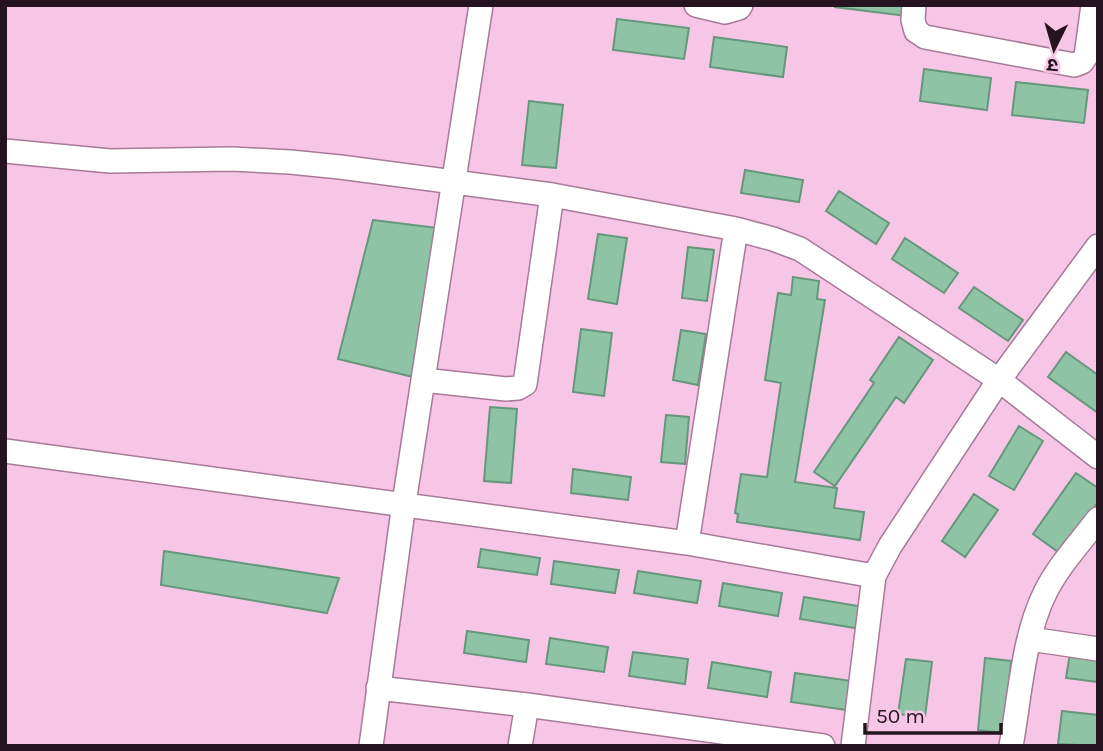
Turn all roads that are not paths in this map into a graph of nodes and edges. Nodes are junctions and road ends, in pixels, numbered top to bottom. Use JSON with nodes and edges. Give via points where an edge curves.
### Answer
{"nodes":[{"id":1,"x":481,"y":5,"type":"edge"},
{"id":2,"x":696,"y":5,"type":"edge"},
{"id":3,"x":741,"y":5,"type":"edge"},
{"id":4,"x":914,"y":5,"type":"edge"},
{"id":5,"x":1093,"y":5,"type":"edge"},
{"id":6,"x":5,"y":151,"type":"edge"},
{"id":7,"x":453,"y":182,"type":"junction"},
{"id":8,"x":552,"y":195,"type":"junction"},
{"id":9,"x":736,"y":229,"type":"junction"},
{"id":10,"x":1096,"y":251,"type":"edge"},
{"id":11,"x":423,"y":380,"type":"junction"},
{"id":12,"x":999,"y":380,"type":"junction"},
{"id":13,"x":5,"y":451,"type":"edge"},
{"id":14,"x":1098,"y":457,"type":"edge"},
{"id":15,"x":404,"y":503,"type":"junction"},
{"id":16,"x":1098,"y":519,"type":"edge"},
{"id":17,"x":687,"y":543,"type":"junction"},
{"id":18,"x":874,"y":576,"type":"junction"},
{"id":19,"x":1030,"y":639,"type":"junction"},
{"id":20,"x":1098,"y":649,"type":"edge"},
{"id":21,"x":378,"y":688,"type":"junction"},
{"id":22,"x":527,"y":705,"type":"junction"},
{"id":23,"x":741,"y":740,"type":"edge"},
{"id":24,"x":371,"y":746,"type":"edge"},
{"id":25,"x":520,"y":746,"type":"edge"},
{"id":26,"x":823,"y":746,"type":"edge"},
{"id":27,"x":853,"y":746,"type":"edge"},
{"id":28,"x":1012,"y":746,"type":"edge"}],
"edges":[{"from":1,"to":7,"type":"street"},
{"from":2,"to":3,"type":"street","via":[[725,12]]},
{"from":4,"to":5,"type":"street","via":[[916,31],[925,37],[1074,65],[1086,56]]},
{"from":6,"to":7,"type":"street","via":[[110,161],[290,162]]},
{"from":7,"to":8,"type":"street"},
{"from":7,"to":11,"type":"street"},
{"from":8,"to":9,"type":"street"},
{"from":8,"to":11,"type":"street","via":[[525,384],[506,389]]},
{"from":9,"to":12,"type":"street","via":[[800,249]]},
{"from":9,"to":17,"type":"street"},
{"from":10,"to":12,"type":"street"},
{"from":11,"to":15,"type":"street"},
{"from":12,"to":14,"type":"street"},
{"from":12,"to":18,"type":"street"},
{"from":13,"to":15,"type":"street"},
{"from":15,"to":17,"type":"street"},
{"from":15,"to":21,"type":"street"},
{"from":16,"to":19,"type":"street","via":[[1044,594]]},
{"from":17,"to":18,"type":"street"},
{"from":18,"to":27,"type":"street"},
{"from":19,"to":20,"type":"street"},
{"from":19,"to":28,"type":"street"},
{"from":21,"to":22,"type":"street"},
{"from":21,"to":24,"type":"street"},
{"from":22,"to":23,"type":"street"},
{"from":22,"to":25,"type":"street"},
{"from":23,"to":26,"type":"street"}]}
